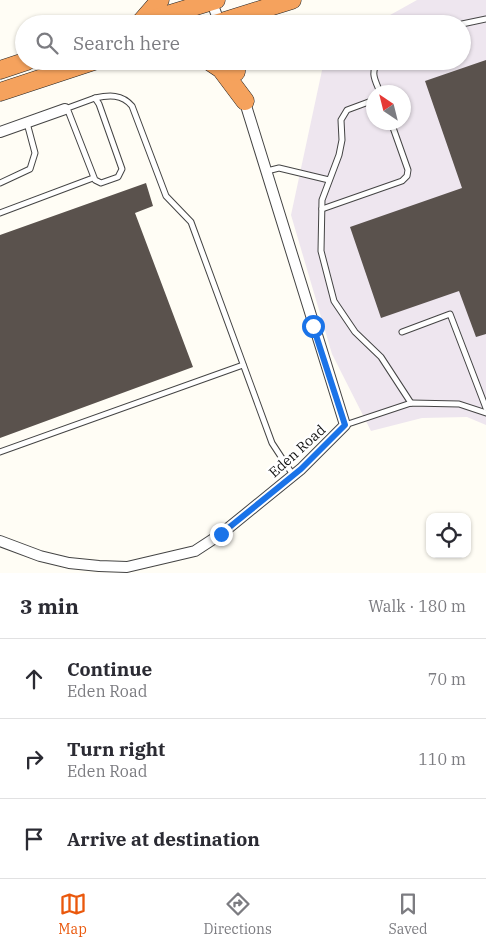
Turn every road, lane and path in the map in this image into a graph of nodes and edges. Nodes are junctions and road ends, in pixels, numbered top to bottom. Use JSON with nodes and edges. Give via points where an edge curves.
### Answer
{"nodes":[{"id":1,"x":160,"y":0,"type":"edge"},
{"id":2,"x":213,"y":0,"type":"edge"},
{"id":3,"x":292,"y":0,"type":"edge"},
{"id":4,"x":264,"y":10,"type":"junction"},
{"id":5,"x":146,"y":15,"type":"edge"},
{"id":6,"x":165,"y":15,"type":"edge"},
{"id":7,"x":216,"y":15,"type":"edge"},
{"id":8,"x":246,"y":15,"type":"edge"},
{"id":9,"x":260,"y":15,"type":"edge"},
{"id":10,"x":486,"y":19,"type":"edge"},
{"id":11,"x":471,"y":22,"type":"edge"},
{"id":12,"x":15,"y":65,"type":"edge"},
{"id":13,"x":0,"y":70,"type":"edge"},
{"id":14,"x":67,"y":70,"type":"edge"},
{"id":15,"x":222,"y":70,"type":"edge"},
{"id":16,"x":236,"y":70,"type":"edge"},
{"id":17,"x":374,"y":70,"type":"edge"},
{"id":18,"x":377,"y":85,"type":"edge"},
{"id":19,"x":0,"y":92,"type":"edge"},
{"id":20,"x":95,"y":98,"type":"junction"},
{"id":21,"x":245,"y":101,"type":"junction"},
{"id":22,"x":366,"y":103,"type":"edge"},
{"id":23,"x":66,"y":108,"type":"junction"},
{"id":24,"x":27,"y":122,"type":"junction"},
{"id":25,"x":394,"y":130,"type":"edge"},
{"id":26,"x":0,"y":132,"type":"edge"},
{"id":27,"x":266,"y":171,"type":"junction"},
{"id":28,"x":93,"y":178,"type":"junction"},
{"id":29,"x":329,"y":180,"type":"junction"},
{"id":30,"x":0,"y":183,"type":"edge"},
{"id":31,"x":322,"y":209,"type":"junction"},
{"id":32,"x":0,"y":213,"type":"edge"},
{"id":33,"x":402,"y":332,"type":"dead end"},
{"id":34,"x":244,"y":365,"type":"junction"},
{"id":35,"x":411,"y":403,"type":"junction"},
{"id":36,"x":486,"y":408,"type":"edge"},
{"id":37,"x":486,"y":413,"type":"edge"},
{"id":38,"x":345,"y":425,"type":"junction"},
{"id":39,"x":0,"y":452,"type":"edge"},
{"id":40,"x":292,"y":475,"type":"junction"},
{"id":41,"x":0,"y":541,"type":"edge"}],
"edges":[{"from":1,"to":5,"type":"highway"},
{"from":2,"to":6,"type":"highway"},
{"from":2,"to":7,"type":"street"},
{"from":3,"to":4,"type":"highway"},
{"from":4,"to":8,"type":"highway"},
{"from":4,"to":9,"type":"highway"},
{"from":10,"to":11,"type":"lane"},
{"from":12,"to":13,"type":"highway"},
{"from":14,"to":19,"type":"highway"},
{"from":15,"to":21,"type":"highway"},
{"from":16,"to":21,"type":"street","name":"Eden Road"},
{"from":17,"to":18,"type":"lane"},
{"from":20,"to":23,"type":"lane"},
{"from":20,"to":28,"type":"lane","via":[[122,169],[118,176],[100,183]]},
{"from":20,"to":34,"type":"lane","via":[[111,95],[132,106],[166,196],[191,222]]},
{"from":21,"to":27,"type":"street","name":"Eden Road"},
{"from":22,"to":29,"type":"lane","via":[[347,110],[341,120],[339,155]]},
{"from":23,"to":24,"type":"street"},
{"from":23,"to":28,"type":"lane"},
{"from":24,"to":26,"type":"street"},
{"from":24,"to":30,"type":"lane","via":[[35,152],[30,169]]},
{"from":25,"to":31,"type":"lane","via":[[408,176],[402,181]]},
{"from":27,"to":29,"type":"lane","via":[[279,168]]},
{"from":27,"to":38,"type":"street","name":"Eden Road"},
{"from":28,"to":32,"type":"lane"},
{"from":29,"to":31,"type":"lane"},
{"from":31,"to":35,"type":"lane","via":[[321,251],[334,301],[355,332],[381,357]]},
{"from":33,"to":36,"type":"lane","via":[[450,314]]},
{"from":34,"to":39,"type":"lane"},
{"from":34,"to":40,"type":"lane","via":[[272,443]]},
{"from":35,"to":37,"type":"lane","via":[[459,404]]},
{"from":35,"to":38,"type":"lane"},
{"from":38,"to":40,"type":"street","name":"Eden Road"},
{"from":40,"to":41,"type":"street","name":"Eden Road","via":[[221,534],[195,551],[128,567],[69,563]]}]}
